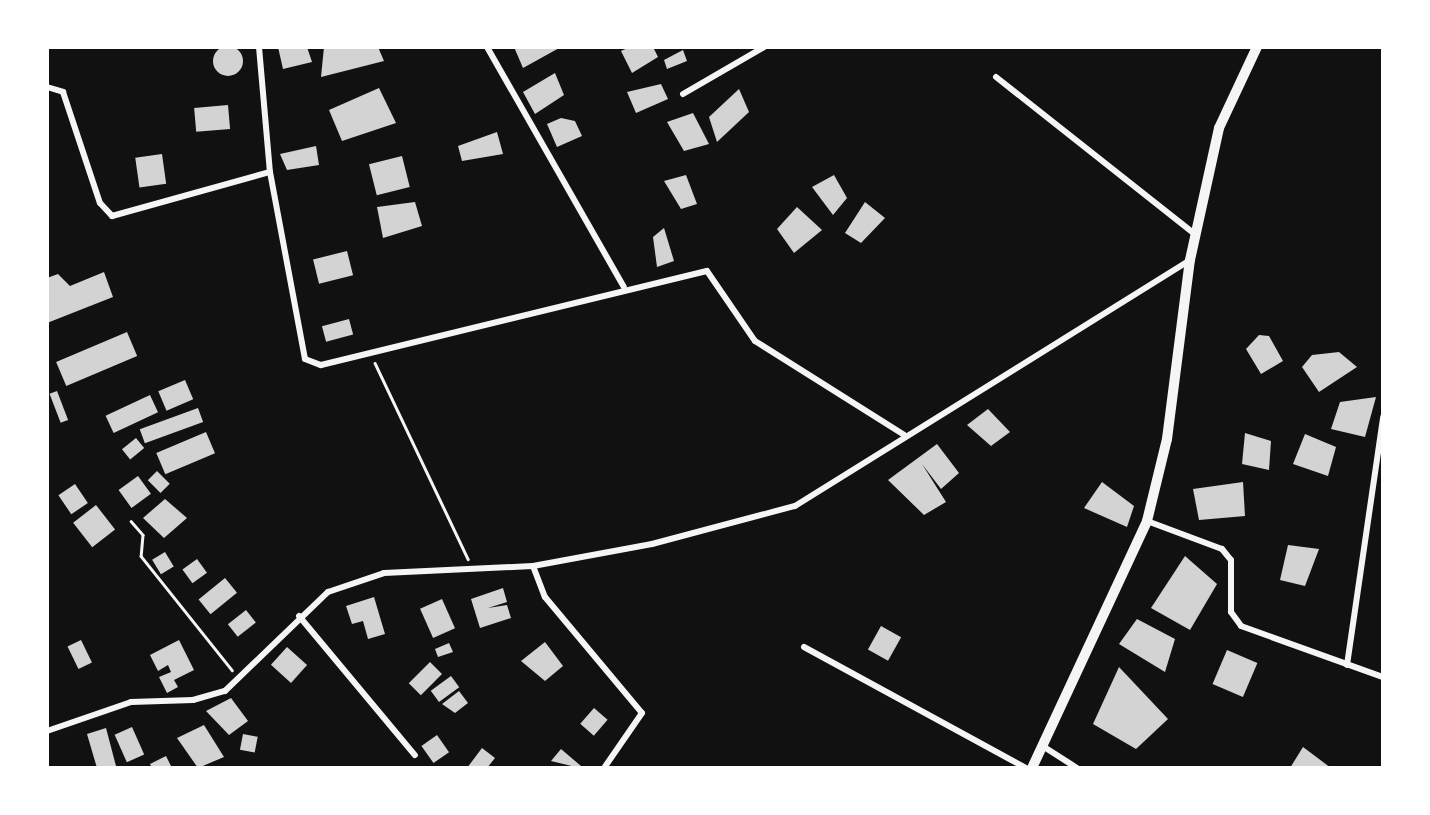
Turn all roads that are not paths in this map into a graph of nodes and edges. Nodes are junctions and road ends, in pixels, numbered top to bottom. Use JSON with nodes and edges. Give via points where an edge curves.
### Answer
{"nodes":[{"id":1,"x":259,"y":47,"type":"edge"},
{"id":2,"x":487,"y":47,"type":"edge"},
{"id":3,"x":764,"y":47,"type":"edge"},
{"id":4,"x":1257,"y":47,"type":"edge"},
{"id":5,"x":996,"y":77,"type":"dead end"},
{"id":6,"x":47,"y":87,"type":"edge"},
{"id":7,"x":683,"y":94,"type":"dead end"},
{"id":8,"x":270,"y":172,"type":"junction"},
{"id":9,"x":1195,"y":234,"type":"junction"},
{"id":10,"x":1190,"y":260,"type":"junction"},
{"id":11,"x":624,"y":287,"type":"junction"},
{"id":12,"x":1383,"y":417,"type":"edge"},
{"id":13,"x":904,"y":435,"type":"junction"},
{"id":14,"x":1147,"y":521,"type":"junction"},
{"id":15,"x":533,"y":566,"type":"junction"},
{"id":16,"x":299,"y":616,"type":"junction"},
{"id":17,"x":804,"y":647,"type":"dead end"},
{"id":18,"x":1347,"y":665,"type":"junction"},
{"id":19,"x":1383,"y":677,"type":"edge"},
{"id":20,"x":47,"y":731,"type":"edge"},
{"id":21,"x":1041,"y":746,"type":"junction"},
{"id":22,"x":415,"y":755,"type":"dead end"},
{"id":23,"x":604,"y":768,"type":"edge"},
{"id":24,"x":1026,"y":768,"type":"edge"},
{"id":25,"x":1032,"y":768,"type":"edge"},
{"id":26,"x":1077,"y":768,"type":"edge"}],
"edges":[{"from":1,"to":8,"type":"street"},
{"from":2,"to":11,"type":"street"},
{"from":3,"to":7,"type":"street"},
{"from":4,"to":9,"type":"main road","via":[[1219,128]]},
{"from":5,"to":9,"type":"street"},
{"from":6,"to":8,"type":"street","via":[[63,92],[100,202],[112,216]]},
{"from":8,"to":11,"type":"street","via":[[305,359],[321,365]]},
{"from":9,"to":10,"type":"main road"},
{"from":10,"to":13,"type":"street"},
{"from":10,"to":14,"type":"main road","via":[[1167,439]]},
{"from":11,"to":13,"type":"street","via":[[707,271],[755,341]]},
{"from":12,"to":18,"type":"street"},
{"from":13,"to":15,"type":"street","via":[[795,506],[652,544]]},
{"from":14,"to":18,"type":"street","via":[[1222,549],[1231,560],[1231,612],[1241,626]]},
{"from":14,"to":21,"type":"main road"},
{"from":15,"to":16,"type":"street","via":[[384,573],[328,592]]},
{"from":15,"to":23,"type":"street","via":[[545,597],[642,713]]},
{"from":16,"to":20,"type":"street","via":[[241,681],[193,700],[131,702]]},
{"from":16,"to":22,"type":"street"},
{"from":17,"to":24,"type":"street"},
{"from":18,"to":19,"type":"street"},
{"from":21,"to":25,"type":"main road"},
{"from":21,"to":26,"type":"street"}]}
